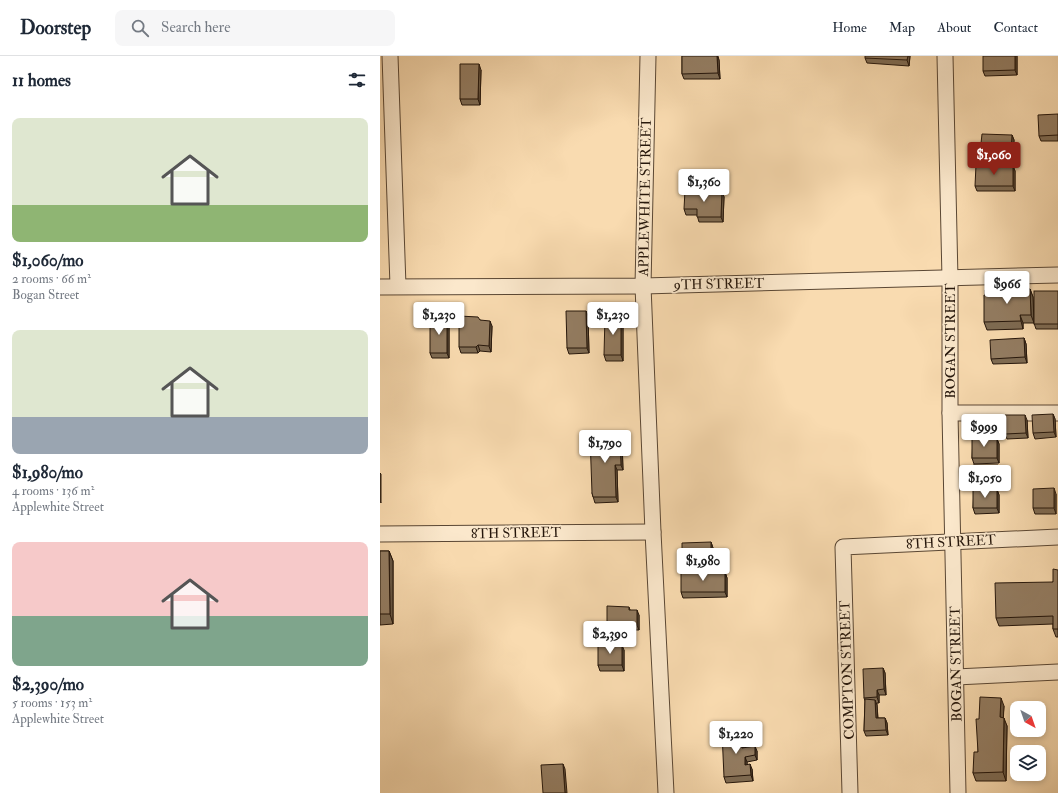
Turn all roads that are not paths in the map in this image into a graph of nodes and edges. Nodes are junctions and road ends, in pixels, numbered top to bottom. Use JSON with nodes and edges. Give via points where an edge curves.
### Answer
{"nodes":[{"id":1,"x":390,"y":56,"type":"edge"},
{"id":2,"x":648,"y":56,"type":"edge"},
{"id":3,"x":945,"y":56,"type":"edge"},
{"id":4,"x":1058,"y":275,"type":"edge"},
{"id":5,"x":950,"y":278,"type":"junction"},
{"id":6,"x":398,"y":286,"type":"junction"},
{"id":7,"x":643,"y":286,"type":"junction"},
{"id":8,"x":380,"y":287,"type":"edge"},
{"id":9,"x":950,"y":413,"type":"junction"},
{"id":10,"x":1058,"y":413,"type":"edge"},
{"id":11,"x":653,"y":532,"type":"junction"},
{"id":12,"x":380,"y":534,"type":"edge"},
{"id":13,"x":1058,"y":537,"type":"edge"},
{"id":14,"x":953,"y":541,"type":"junction"},
{"id":15,"x":843,"y":547,"type":"joint"},
{"id":16,"x":1058,"y":672,"type":"edge"},
{"id":17,"x":956,"y":677,"type":"junction"},
{"id":18,"x":666,"y":793,"type":"edge"},
{"id":19,"x":850,"y":793,"type":"edge"},
{"id":20,"x":958,"y":793,"type":"edge"}],
"edges":[{"from":1,"to":6,"type":"street"},
{"from":2,"to":7,"type":"street","name":"APPLEWHITE STREET"},
{"from":3,"to":5,"type":"street","name":"BOGAN STREET"},
{"from":4,"to":5,"type":"street","name":"9TH STREET"},
{"from":5,"to":7,"type":"street","name":"9TH STREET"},
{"from":5,"to":9,"type":"street","name":"BOGAN STREET"},
{"from":6,"to":7,"type":"street","name":"9TH STREET"},
{"from":6,"to":8,"type":"street","name":"9TH STREET"},
{"from":7,"to":11,"type":"street","name":"APPLEWHITE STREET"},
{"from":9,"to":10,"type":"street"},
{"from":9,"to":14,"type":"street","name":"BOGAN STREET"},
{"from":11,"to":12,"type":"street","name":"8TH STREET"},
{"from":11,"to":18,"type":"street","name":"APPLEWHITE STREET"},
{"from":13,"to":14,"type":"street","name":"8TH STREET"},
{"from":14,"to":15,"type":"street","name":"8TH STREET"},
{"from":14,"to":17,"type":"street","name":"BOGAN STREET"},
{"from":15,"to":19,"type":"street","name":"COMPTON STREET"},
{"from":16,"to":17,"type":"street"},
{"from":17,"to":20,"type":"street","name":"BOGAN STREET"}]}
